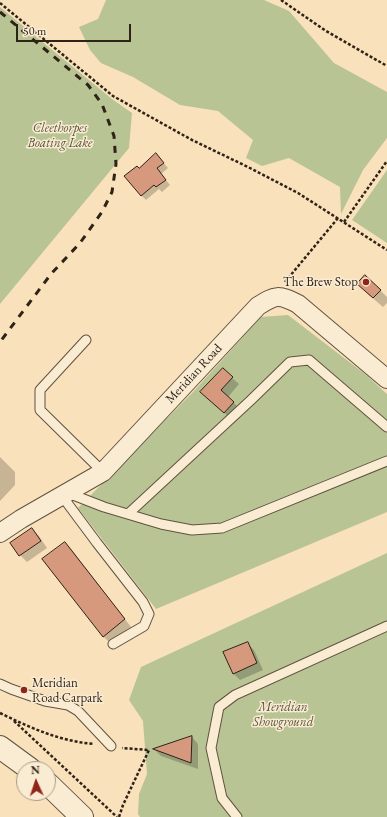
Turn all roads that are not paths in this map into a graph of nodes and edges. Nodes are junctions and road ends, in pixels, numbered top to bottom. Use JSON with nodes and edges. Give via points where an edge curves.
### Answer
{"nodes":[{"id":1,"x":86,"y":340,"type":"dead end"},
{"id":2,"x":387,"y":379,"type":"edge"},
{"id":3,"x":387,"y":427,"type":"edge"},
{"id":4,"x":387,"y":461,"type":"edge"},
{"id":5,"x":103,"y":472,"type":"junction"},
{"id":6,"x":65,"y":495,"type":"junction"},
{"id":7,"x":128,"y":514,"type":"junction"},
{"id":8,"x":0,"y":533,"type":"edge"},
{"id":9,"x":387,"y":626,"type":"edge"},
{"id":10,"x":113,"y":644,"type":"dead end"},
{"id":11,"x":0,"y":684,"type":"edge"},
{"id":12,"x":111,"y":746,"type":"road end"},
{"id":13,"x":0,"y":747,"type":"edge"},
{"id":14,"x":19,"y":761,"type":"edge"},
{"id":15,"x":56,"y":792,"type":"edge"},
{"id":16,"x":82,"y":817,"type":"edge"},
{"id":17,"x":237,"y":817,"type":"edge"}],
"edges":[{"from":1,"to":5,"type":"lane","via":[[40,390],[40,410]]},
{"from":2,"to":5,"type":"street","name":"Meridian Road","via":[[298,304],[284,297],[273,297],[258,306]]},
{"from":3,"to":7,"type":"lane","via":[[309,360],[290,362]]},
{"from":4,"to":7,"type":"lane","via":[[222,528],[192,530]]},
{"from":5,"to":6,"type":"street","name":"Meridian Road"},
{"from":6,"to":7,"type":"lane"},
{"from":6,"to":8,"type":"street","name":"Meridian Road"},
{"from":6,"to":10,"type":"lane","via":[[97,543],[143,602],[149,614],[144,626]]},
{"from":9,"to":17,"type":"lane","via":[[235,695],[219,707],[212,748],[222,798]]},
{"from":11,"to":12,"type":"lane","via":[[78,710]]},
{"from":13,"to":14,"type":"street"},
{"from":15,"to":16,"type":"street"}]}
